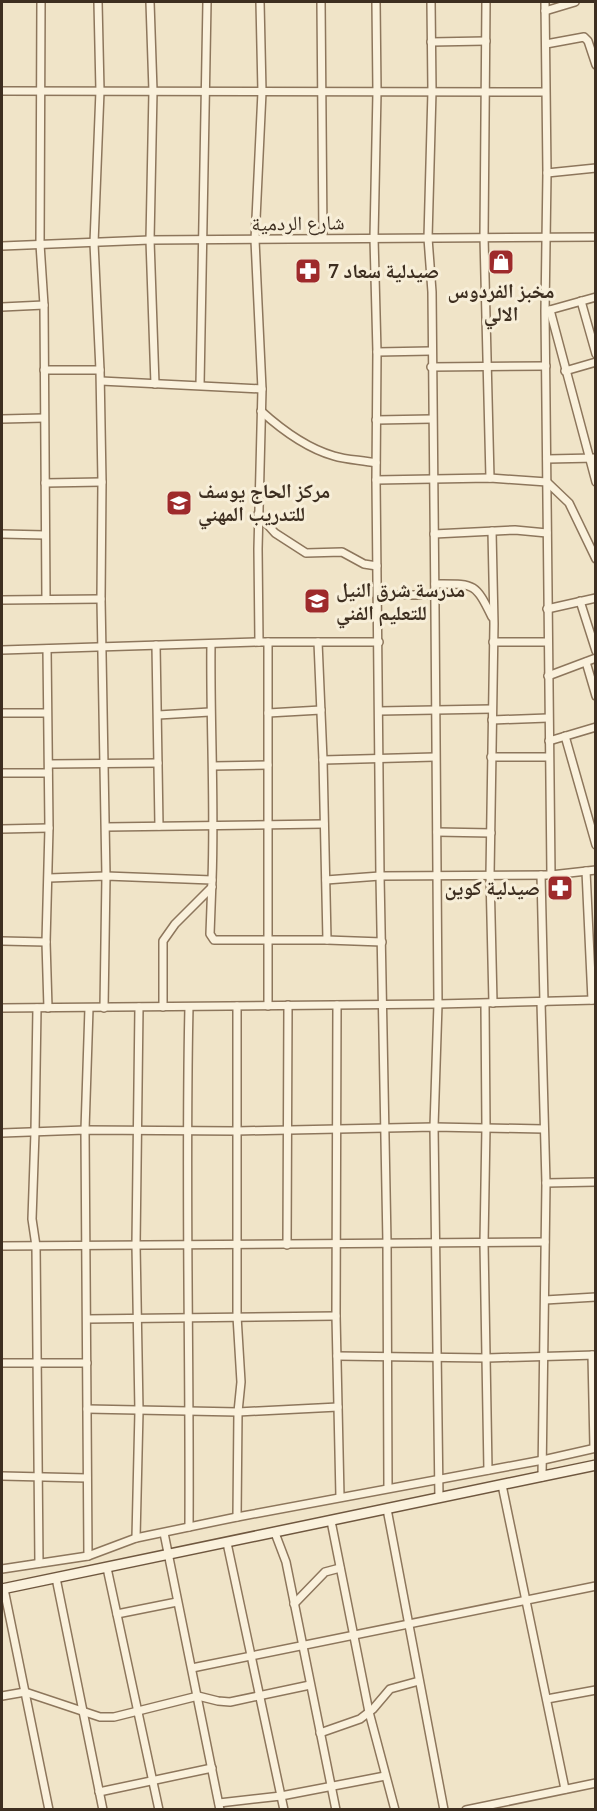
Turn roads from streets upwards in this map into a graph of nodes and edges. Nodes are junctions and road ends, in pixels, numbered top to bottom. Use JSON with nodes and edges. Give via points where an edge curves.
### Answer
{"nodes":[{"id":1,"x":41,"y":2,"type":"edge"},
{"id":2,"x":98,"y":2,"type":"edge"},
{"id":3,"x":150,"y":2,"type":"edge"},
{"id":4,"x":207,"y":2,"type":"edge"},
{"id":5,"x":260,"y":2,"type":"edge"},
{"id":6,"x":321,"y":2,"type":"edge"},
{"id":7,"x":376,"y":2,"type":"edge"},
{"id":8,"x":431,"y":2,"type":"edge"},
{"id":9,"x":486,"y":2,"type":"edge"},
{"id":10,"x":545,"y":2,"type":"edge"},
{"id":11,"x":575,"y":2,"type":"edge"},
{"id":12,"x":545,"y":10,"type":"junction"},
{"id":13,"x":486,"y":41,"type":"junction"},
{"id":14,"x":431,"y":42,"type":"junction"},
{"id":15,"x":546,"y":44,"type":"junction"},
{"id":16,"x":596,"y":65,"type":"edge"},
{"id":17,"x":486,"y":90,"type":"junction"},
{"id":18,"x":2,"y":91,"type":"edge"},
{"id":19,"x":42,"y":91,"type":"junction"},
{"id":20,"x":100,"y":91,"type":"junction"},
{"id":21,"x":153,"y":91,"type":"junction"},
{"id":22,"x":432,"y":91,"type":"junction"},
{"id":23,"x":206,"y":92,"type":"junction"},
{"id":24,"x":262,"y":92,"type":"junction"},
{"id":25,"x":321,"y":92,"type":"junction"},
{"id":26,"x":377,"y":92,"type":"junction"},
{"id":27,"x":545,"y":92,"type":"junction"},
{"id":28,"x":596,"y":168,"type":"edge"},
{"id":29,"x":547,"y":173,"type":"junction"},
{"id":30,"x":484,"y":237,"type":"junction"},
{"id":31,"x":545,"y":237,"type":"junction"},
{"id":32,"x":596,"y":237,"type":"edge"},
{"id":33,"x":323,"y":238,"type":"junction"},
{"id":34,"x":374,"y":238,"type":"junction"},
{"id":35,"x":428,"y":238,"type":"junction"},
{"id":36,"x":150,"y":240,"type":"junction"},
{"id":37,"x":202,"y":240,"type":"junction"},
{"id":38,"x":255,"y":240,"type":"junction"},
{"id":39,"x":94,"y":243,"type":"junction"},
{"id":40,"x":40,"y":244,"type":"junction"},
{"id":41,"x":2,"y":246,"type":"edge"},
{"id":42,"x":596,"y":297,"type":"edge"},
{"id":43,"x":581,"y":301,"type":"junction"},
{"id":44,"x":44,"y":305,"type":"junction"},
{"id":45,"x":2,"y":307,"type":"edge"},
{"id":46,"x":547,"y":310,"type":"junction"},
{"id":47,"x":431,"y":351,"type":"junction"},
{"id":48,"x":377,"y":352,"type":"junction"},
{"id":49,"x":596,"y":354,"type":"edge"},
{"id":50,"x":596,"y":362,"type":"edge"},
{"id":51,"x":546,"y":366,"type":"junction"},
{"id":52,"x":432,"y":367,"type":"junction"},
{"id":53,"x":488,"y":367,"type":"junction"},
{"id":54,"x":44,"y":370,"type":"junction"},
{"id":55,"x":100,"y":370,"type":"junction"},
{"id":56,"x":566,"y":371,"type":"junction"},
{"id":57,"x":100,"y":381,"type":"junction"},
{"id":58,"x":155,"y":384,"type":"junction"},
{"id":59,"x":200,"y":385,"type":"junction"},
{"id":60,"x":262,"y":389,"type":"junction"},
{"id":61,"x":261,"y":411,"type":"junction"},
{"id":62,"x":44,"y":417,"type":"junction"},
{"id":63,"x":2,"y":419,"type":"edge"},
{"id":64,"x":432,"y":419,"type":"junction"},
{"id":65,"x":376,"y":420,"type":"junction"},
{"id":66,"x":547,"y":459,"type":"junction"},
{"id":67,"x":593,"y":459,"type":"edge"},
{"id":68,"x":376,"y":463,"type":"junction"},
{"id":69,"x":490,"y":478,"type":"junction"},
{"id":70,"x":376,"y":480,"type":"junction"},
{"id":71,"x":434,"y":480,"type":"junction"},
{"id":72,"x":102,"y":482,"type":"junction"},
{"id":73,"x":547,"y":482,"type":"junction"},
{"id":74,"x":596,"y":482,"type":"edge"},
{"id":75,"x":45,"y":483,"type":"junction"},
{"id":76,"x":258,"y":514,"type":"junction"},
{"id":77,"x":492,"y":531,"type":"junction"},
{"id":78,"x":547,"y":533,"type":"junction"},
{"id":79,"x":2,"y":534,"type":"edge"},
{"id":80,"x":434,"y":534,"type":"junction"},
{"id":81,"x":45,"y":535,"type":"junction"},
{"id":82,"x":596,"y":559,"type":"edge"},
{"id":83,"x":377,"y":567,"type":"junction"},
{"id":84,"x":435,"y":584,"type":"junction"},
{"id":85,"x":378,"y":595,"type":"junction"},
{"id":86,"x":435,"y":595,"type":"junction"},
{"id":87,"x":596,"y":598,"type":"edge"},
{"id":88,"x":46,"y":599,"type":"junction"},
{"id":89,"x":101,"y":599,"type":"junction"},
{"id":90,"x":2,"y":600,"type":"edge"},
{"id":91,"x":580,"y":601,"type":"junction"},
{"id":92,"x":548,"y":609,"type":"junction"},
{"id":93,"x":494,"y":620,"type":"junction"},
{"id":94,"x":259,"y":642,"type":"junction"},
{"id":95,"x":268,"y":642,"type":"junction"},
{"id":96,"x":318,"y":642,"type":"junction"},
{"id":97,"x":379,"y":642,"type":"junction"},
{"id":98,"x":493,"y":642,"type":"junction"},
{"id":99,"x":548,"y":642,"type":"junction"},
{"id":100,"x":211,"y":644,"type":"junction"},
{"id":101,"x":156,"y":645,"type":"junction"},
{"id":102,"x":102,"y":647,"type":"junction"},
{"id":103,"x":47,"y":648,"type":"junction"},
{"id":104,"x":2,"y":650,"type":"edge"},
{"id":105,"x":596,"y":651,"type":"edge"},
{"id":106,"x":596,"y":658,"type":"edge"},
{"id":107,"x":585,"y":662,"type":"junction"},
{"id":108,"x":548,"y":676,"type":"junction"},
{"id":109,"x":596,"y":696,"type":"edge"},
{"id":110,"x":435,"y":709,"type":"junction"},
{"id":111,"x":492,"y":709,"type":"junction"},
{"id":112,"x":321,"y":710,"type":"junction"},
{"id":113,"x":379,"y":711,"type":"junction"},
{"id":114,"x":210,"y":712,"type":"junction"},
{"id":115,"x":2,"y":713,"type":"edge"},
{"id":116,"x":46,"y":713,"type":"junction"},
{"id":117,"x":267,"y":713,"type":"junction"},
{"id":118,"x":158,"y":715,"type":"junction"},
{"id":119,"x":548,"y":718,"type":"junction"},
{"id":120,"x":492,"y":720,"type":"junction"},
{"id":121,"x":596,"y":727,"type":"edge"},
{"id":122,"x":565,"y":736,"type":"junction"},
{"id":123,"x":549,"y":741,"type":"junction"},
{"id":124,"x":435,"y":757,"type":"junction"},
{"id":125,"x":491,"y":757,"type":"junction"},
{"id":126,"x":548,"y":757,"type":"junction"},
{"id":127,"x":380,"y":758,"type":"junction"},
{"id":128,"x":323,"y":760,"type":"junction"},
{"id":129,"x":158,"y":763,"type":"junction"},
{"id":130,"x":49,"y":764,"type":"junction"},
{"id":131,"x":103,"y":764,"type":"junction"},
{"id":132,"x":268,"y":765,"type":"junction"},
{"id":133,"x":213,"y":766,"type":"junction"},
{"id":134,"x":2,"y":773,"type":"edge"},
{"id":135,"x":48,"y":773,"type":"junction"},
{"id":136,"x":324,"y":824,"type":"junction"},
{"id":137,"x":267,"y":825,"type":"junction"},
{"id":138,"x":159,"y":826,"type":"junction"},
{"id":139,"x":214,"y":826,"type":"junction"},
{"id":140,"x":106,"y":827,"type":"junction"},
{"id":141,"x":49,"y":828,"type":"junction"},
{"id":142,"x":2,"y":830,"type":"edge"},
{"id":143,"x":437,"y":832,"type":"junction"},
{"id":144,"x":491,"y":833,"type":"junction"},
{"id":145,"x":596,"y":845,"type":"edge"},
{"id":146,"x":596,"y":870,"type":"edge"},
{"id":147,"x":586,"y":871,"type":"junction"},
{"id":148,"x":541,"y":874,"type":"junction"},
{"id":149,"x":551,"y":874,"type":"junction"},
{"id":150,"x":437,"y":875,"type":"junction"},
{"id":151,"x":490,"y":875,"type":"junction"},
{"id":152,"x":106,"y":876,"type":"junction"},
{"id":153,"x":380,"y":876,"type":"junction"},
{"id":154,"x":49,"y":878,"type":"junction"},
{"id":155,"x":326,"y":880,"type":"junction"},
{"id":156,"x":212,"y":884,"type":"junction"},
{"id":157,"x":270,"y":940,"type":"junction"},
{"id":158,"x":327,"y":940,"type":"junction"},
{"id":159,"x":2,"y":941,"type":"edge"},
{"id":160,"x":46,"y":942,"type":"junction"},
{"id":161,"x":382,"y":942,"type":"junction"},
{"id":162,"x":594,"y":1000,"type":"edge"},
{"id":163,"x":542,"y":1002,"type":"junction"},
{"id":164,"x":438,"y":1004,"type":"junction"},
{"id":165,"x":489,"y":1004,"type":"junction"},
{"id":166,"x":288,"y":1005,"type":"junction"},
{"id":167,"x":337,"y":1005,"type":"junction"},
{"id":168,"x":384,"y":1005,"type":"junction"},
{"id":169,"x":189,"y":1006,"type":"junction"},
{"id":170,"x":237,"y":1006,"type":"junction"},
{"id":171,"x":268,"y":1006,"type":"junction"},
{"id":172,"x":139,"y":1007,"type":"junction"},
{"id":173,"x":163,"y":1007,"type":"junction"},
{"id":174,"x":2,"y":1008,"type":"edge"},
{"id":175,"x":37,"y":1008,"type":"junction"},
{"id":176,"x":48,"y":1008,"type":"junction"},
{"id":177,"x":89,"y":1008,"type":"junction"},
{"id":178,"x":104,"y":1008,"type":"junction"},
{"id":179,"x":434,"y":1127,"type":"junction"},
{"id":180,"x":486,"y":1127,"type":"junction"},
{"id":181,"x":335,"y":1128,"type":"junction"},
{"id":182,"x":385,"y":1128,"type":"junction"},
{"id":183,"x":286,"y":1129,"type":"junction"},
{"id":184,"x":544,"y":1129,"type":"junction"},
{"id":185,"x":85,"y":1130,"type":"junction"},
{"id":186,"x":137,"y":1130,"type":"junction"},
{"id":187,"x":186,"y":1131,"type":"junction"},
{"id":188,"x":236,"y":1131,"type":"junction"},
{"id":189,"x":35,"y":1132,"type":"junction"},
{"id":190,"x":2,"y":1133,"type":"edge"},
{"id":191,"x":596,"y":1182,"type":"edge"},
{"id":192,"x":546,"y":1183,"type":"junction"},
{"id":193,"x":545,"y":1242,"type":"junction"},
{"id":194,"x":387,"y":1243,"type":"junction"},
{"id":195,"x":484,"y":1243,"type":"junction"},
{"id":196,"x":238,"y":1244,"type":"junction"},
{"id":197,"x":435,"y":1244,"type":"junction"},
{"id":198,"x":86,"y":1245,"type":"junction"},
{"id":199,"x":136,"y":1245,"type":"junction"},
{"id":200,"x":187,"y":1245,"type":"junction"},
{"id":201,"x":287,"y":1245,"type":"junction"},
{"id":202,"x":336,"y":1245,"type":"junction"},
{"id":203,"x":2,"y":1246,"type":"edge"},
{"id":204,"x":36,"y":1246,"type":"junction"},
{"id":205,"x":596,"y":1297,"type":"edge"},
{"id":206,"x":545,"y":1300,"type":"junction"},
{"id":207,"x":237,"y":1316,"type":"junction"},
{"id":208,"x":336,"y":1316,"type":"junction"},
{"id":209,"x":137,"y":1318,"type":"junction"},
{"id":210,"x":189,"y":1318,"type":"junction"},
{"id":211,"x":87,"y":1319,"type":"junction"},
{"id":212,"x":594,"y":1355,"type":"edge"},
{"id":213,"x":337,"y":1356,"type":"junction"},
{"id":214,"x":387,"y":1356,"type":"junction"},
{"id":215,"x":543,"y":1356,"type":"junction"},
{"id":216,"x":436,"y":1357,"type":"junction"},
{"id":217,"x":486,"y":1358,"type":"junction"},
{"id":218,"x":2,"y":1363,"type":"edge"},
{"id":219,"x":36,"y":1363,"type":"junction"},
{"id":220,"x":87,"y":1363,"type":"junction"},
{"id":221,"x":338,"y":1407,"type":"junction"},
{"id":222,"x":87,"y":1409,"type":"junction"},
{"id":223,"x":139,"y":1411,"type":"junction"},
{"id":224,"x":189,"y":1412,"type":"junction"},
{"id":225,"x":238,"y":1412,"type":"junction"},
{"id":226,"x":595,"y":1448,"type":"edge"},
{"id":227,"x":543,"y":1460,"type":"junction"},
{"id":228,"x":596,"y":1465,"type":"edge"},
{"id":229,"x":488,"y":1470,"type":"junction"},
{"id":230,"x":2,"y":1476,"type":"edge"},
{"id":231,"x":36,"y":1477,"type":"junction"},
{"id":232,"x":542,"y":1477,"type":"junction"},
{"id":233,"x":87,"y":1478,"type":"junction"},
{"id":234,"x":439,"y":1479,"type":"junction"},
{"id":235,"x":502,"y":1485,"type":"junction"},
{"id":236,"x":388,"y":1488,"type":"junction"},
{"id":237,"x":340,"y":1497,"type":"junction"},
{"id":238,"x":439,"y":1498,"type":"junction"},
{"id":239,"x":387,"y":1509,"type":"junction"},
{"id":240,"x":237,"y":1516,"type":"junction"},
{"id":241,"x":331,"y":1521,"type":"junction"},
{"id":242,"x":189,"y":1527,"type":"junction"},
{"id":243,"x":164,"y":1533,"type":"junction"},
{"id":244,"x":275,"y":1533,"type":"junction"},
{"id":245,"x":136,"y":1538,"type":"junction"},
{"id":246,"x":227,"y":1543,"type":"junction"},
{"id":247,"x":88,"y":1556,"type":"junction"},
{"id":248,"x":168,"y":1556,"type":"junction"},
{"id":249,"x":39,"y":1563,"type":"junction"},
{"id":250,"x":108,"y":1568,"type":"junction"},
{"id":251,"x":340,"y":1568,"type":"junction"},
{"id":252,"x":2,"y":1569,"type":"edge"},
{"id":253,"x":56,"y":1578,"type":"junction"},
{"id":254,"x":596,"y":1586,"type":"edge"},
{"id":255,"x":3,"y":1589,"type":"edge"},
{"id":256,"x":527,"y":1599,"type":"junction"},
{"id":257,"x":177,"y":1602,"type":"junction"},
{"id":258,"x":294,"y":1604,"type":"junction"},
{"id":259,"x":117,"y":1614,"type":"junction"},
{"id":260,"x":407,"y":1624,"type":"junction"},
{"id":261,"x":354,"y":1635,"type":"junction"},
{"id":262,"x":303,"y":1646,"type":"junction"},
{"id":263,"x":252,"y":1656,"type":"junction"},
{"id":264,"x":192,"y":1668,"type":"junction"},
{"id":265,"x":419,"y":1681,"type":"junction"},
{"id":266,"x":310,"y":1685,"type":"junction"},
{"id":267,"x":596,"y":1690,"type":"edge"},
{"id":268,"x":25,"y":1692,"type":"junction"},
{"id":269,"x":2,"y":1696,"type":"edge"},
{"id":270,"x":198,"y":1696,"type":"junction"},
{"id":271,"x":260,"y":1697,"type":"junction"},
{"id":272,"x":547,"y":1699,"type":"junction"},
{"id":273,"x":82,"y":1711,"type":"junction"},
{"id":274,"x":138,"y":1712,"type":"junction"},
{"id":275,"x":369,"y":1712,"type":"junction"},
{"id":276,"x":320,"y":1733,"type":"junction"},
{"id":277,"x":212,"y":1768,"type":"junction"},
{"id":278,"x":385,"y":1776,"type":"junction"},
{"id":279,"x":153,"y":1781,"type":"junction"},
{"id":280,"x":596,"y":1783,"type":"edge"},
{"id":281,"x":332,"y":1788,"type":"junction"},
{"id":282,"x":565,"y":1789,"type":"junction"},
{"id":283,"x":99,"y":1792,"type":"junction"},
{"id":284,"x":282,"y":1796,"type":"junction"},
{"id":285,"x":220,"y":1806,"type":"edge"},
{"id":286,"x":49,"y":1809,"type":"edge"},
{"id":287,"x":103,"y":1809,"type":"edge"},
{"id":288,"x":159,"y":1809,"type":"edge"},
{"id":289,"x":284,"y":1809,"type":"edge"},
{"id":290,"x":336,"y":1809,"type":"edge"},
{"id":291,"x":395,"y":1809,"type":"edge"},
{"id":292,"x":444,"y":1809,"type":"edge"},
{"id":293,"x":466,"y":1809,"type":"edge"}],
"edges":[{"from":1,"to":19,"type":"street"},
{"from":2,"to":20,"type":"street"},
{"from":3,"to":21,"type":"street"},
{"from":4,"to":23,"type":"street"},
{"from":5,"to":24,"type":"street"},
{"from":6,"to":25,"type":"street"},
{"from":7,"to":26,"type":"street"},
{"from":8,"to":14,"type":"street"},
{"from":9,"to":13,"type":"street"},
{"from":10,"to":12,"type":"street"},
{"from":11,"to":12,"type":"street"},
{"from":12,"to":15,"type":"street"},
{"from":13,"to":14,"type":"street"},
{"from":13,"to":17,"type":"street"},
{"from":14,"to":22,"type":"street"},
{"from":15,"to":16,"type":"street","via":[[584,37]]},
{"from":15,"to":27,"type":"street"},
{"from":17,"to":22,"type":"street"},
{"from":17,"to":27,"type":"street"},
{"from":17,"to":30,"type":"street"},
{"from":18,"to":19,"type":"street"},
{"from":19,"to":20,"type":"street"},
{"from":19,"to":40,"type":"street"},
{"from":20,"to":21,"type":"street"},
{"from":20,"to":39,"type":"street"},
{"from":21,"to":23,"type":"street"},
{"from":21,"to":36,"type":"street"},
{"from":22,"to":26,"type":"street"},
{"from":22,"to":35,"type":"street"},
{"from":23,"to":24,"type":"street"},
{"from":23,"to":37,"type":"street"},
{"from":24,"to":25,"type":"street"},
{"from":24,"to":38,"type":"street"},
{"from":25,"to":26,"type":"street"},
{"from":25,"to":33,"type":"street"},
{"from":26,"to":34,"type":"street"},
{"from":27,"to":29,"type":"street"},
{"from":28,"to":29,"type":"street"},
{"from":29,"to":31,"type":"street"},
{"from":30,"to":31,"type":"street","name":"شارع الردمية"},
{"from":30,"to":35,"type":"street","name":"شارع الردمية"},
{"from":30,"to":53,"type":"street"},
{"from":31,"to":32,"type":"street","name":"شارع الردمية"},
{"from":31,"to":46,"type":"street"},
{"from":33,"to":34,"type":"street","name":"شارع الردمية"},
{"from":33,"to":38,"type":"street","name":"شارع الردمية"},
{"from":34,"to":35,"type":"street","name":"شارع الردمية"},
{"from":34,"to":48,"type":"street"},
{"from":35,"to":47,"type":"street"},
{"from":36,"to":37,"type":"street","name":"شارع الردمية"},
{"from":36,"to":39,"type":"street","name":"شارع الردمية"},
{"from":36,"to":58,"type":"street"},
{"from":37,"to":38,"type":"street","name":"شارع الردمية"},
{"from":37,"to":59,"type":"street"},
{"from":38,"to":60,"type":"street"},
{"from":39,"to":40,"type":"street","name":"شارع الردمية"},
{"from":39,"to":55,"type":"street"},
{"from":40,"to":41,"type":"street","name":"شارع الردمية"},
{"from":40,"to":44,"type":"street"},
{"from":42,"to":43,"type":"street"},
{"from":43,"to":46,"type":"street"},
{"from":43,"to":49,"type":"street"},
{"from":44,"to":45,"type":"street"},
{"from":44,"to":54,"type":"street"},
{"from":46,"to":51,"type":"street"},
{"from":46,"to":56,"type":"street"},
{"from":47,"to":48,"type":"street"},
{"from":47,"to":52,"type":"street"},
{"from":48,"to":65,"type":"street"},
{"from":50,"to":56,"type":"street"},
{"from":51,"to":53,"type":"street"},
{"from":51,"to":66,"type":"street"},
{"from":52,"to":53,"type":"street"},
{"from":52,"to":64,"type":"street"},
{"from":53,"to":69,"type":"street"},
{"from":54,"to":55,"type":"street"},
{"from":54,"to":62,"type":"street"},
{"from":55,"to":57,"type":"street"},
{"from":56,"to":67,"type":"street"},
{"from":57,"to":58,"type":"street"},
{"from":57,"to":72,"type":"street"},
{"from":58,"to":59,"type":"street"},
{"from":59,"to":60,"type":"street"},
{"from":60,"to":61,"type":"street"},
{"from":61,"to":68,"type":"street","via":[[282,429],[320,451]]},
{"from":61,"to":76,"type":"street"},
{"from":62,"to":63,"type":"street"},
{"from":62,"to":75,"type":"street"},
{"from":64,"to":65,"type":"street"},
{"from":64,"to":71,"type":"street"},
{"from":65,"to":68,"type":"street"},
{"from":66,"to":67,"type":"street"},
{"from":66,"to":73,"type":"street"},
{"from":67,"to":74,"type":"street"},
{"from":68,"to":70,"type":"street"},
{"from":69,"to":71,"type":"street"},
{"from":69,"to":73,"type":"street"},
{"from":70,"to":71,"type":"street"},
{"from":70,"to":83,"type":"street"},
{"from":71,"to":80,"type":"street"},
{"from":72,"to":75,"type":"street"},
{"from":72,"to":89,"type":"street"},
{"from":73,"to":78,"type":"street"},
{"from":73,"to":82,"type":"street","via":[[569,503]]},
{"from":75,"to":81,"type":"street"},
{"from":76,"to":83,"type":"street","via":[[275,533],[306,553],[342,552]]},
{"from":76,"to":94,"type":"street"},
{"from":77,"to":78,"type":"street"},
{"from":77,"to":80,"type":"street"},
{"from":77,"to":93,"type":"street"},
{"from":78,"to":92,"type":"street"},
{"from":79,"to":81,"type":"street"},
{"from":80,"to":84,"type":"street"},
{"from":81,"to":88,"type":"street"},
{"from":83,"to":85,"type":"street"},
{"from":84,"to":86,"type":"street"},
{"from":84,"to":93,"type":"street","via":[[467,584],[474,588]]},
{"from":85,"to":86,"type":"street"},
{"from":85,"to":97,"type":"street"},
{"from":86,"to":110,"type":"street"},
{"from":87,"to":91,"type":"street"},
{"from":88,"to":89,"type":"street"},
{"from":88,"to":90,"type":"street"},
{"from":89,"to":102,"type":"street"},
{"from":91,"to":92,"type":"street"},
{"from":91,"to":105,"type":"street"},
{"from":92,"to":99,"type":"street"},
{"from":93,"to":98,"type":"street"},
{"from":94,"to":95,"type":"street"},
{"from":94,"to":100,"type":"street"},
{"from":95,"to":96,"type":"street"},
{"from":95,"to":117,"type":"street"},
{"from":96,"to":97,"type":"street"},
{"from":96,"to":112,"type":"street"},
{"from":97,"to":113,"type":"street"},
{"from":98,"to":99,"type":"street"},
{"from":98,"to":111,"type":"street"},
{"from":99,"to":108,"type":"street"},
{"from":100,"to":101,"type":"street"},
{"from":100,"to":114,"type":"street"},
{"from":101,"to":102,"type":"street"},
{"from":101,"to":118,"type":"street"},
{"from":102,"to":103,"type":"street"},
{"from":102,"to":131,"type":"street"},
{"from":103,"to":104,"type":"street"},
{"from":103,"to":116,"type":"street"},
{"from":106,"to":107,"type":"street"},
{"from":107,"to":108,"type":"street"},
{"from":107,"to":109,"type":"street"},
{"from":108,"to":119,"type":"street"},
{"from":110,"to":111,"type":"street"},
{"from":110,"to":113,"type":"street"},
{"from":110,"to":124,"type":"street"},
{"from":111,"to":120,"type":"street"},
{"from":112,"to":117,"type":"street"},
{"from":112,"to":128,"type":"street"},
{"from":113,"to":127,"type":"street"},
{"from":114,"to":118,"type":"street"},
{"from":114,"to":133,"type":"street"},
{"from":115,"to":116,"type":"street"},
{"from":116,"to":130,"type":"street"},
{"from":117,"to":132,"type":"street"},
{"from":118,"to":129,"type":"street"},
{"from":119,"to":120,"type":"street"},
{"from":119,"to":123,"type":"street"},
{"from":120,"to":125,"type":"street"},
{"from":121,"to":122,"type":"street"},
{"from":122,"to":123,"type":"street"},
{"from":122,"to":145,"type":"street"},
{"from":123,"to":126,"type":"street"},
{"from":124,"to":127,"type":"street"},
{"from":124,"to":143,"type":"street"},
{"from":125,"to":126,"type":"street"},
{"from":125,"to":144,"type":"street"},
{"from":126,"to":149,"type":"street"},
{"from":127,"to":128,"type":"street"},
{"from":127,"to":153,"type":"street"},
{"from":128,"to":136,"type":"street"},
{"from":129,"to":131,"type":"street"},
{"from":129,"to":138,"type":"street"},
{"from":130,"to":131,"type":"street"},
{"from":130,"to":135,"type":"street"},
{"from":131,"to":140,"type":"street"},
{"from":132,"to":133,"type":"street"},
{"from":132,"to":137,"type":"street"},
{"from":133,"to":139,"type":"street"},
{"from":134,"to":135,"type":"street"},
{"from":135,"to":141,"type":"street"},
{"from":136,"to":137,"type":"street"},
{"from":136,"to":155,"type":"street"},
{"from":137,"to":139,"type":"street"},
{"from":137,"to":157,"type":"street"},
{"from":138,"to":139,"type":"street"},
{"from":138,"to":140,"type":"street"},
{"from":139,"to":156,"type":"street"},
{"from":140,"to":152,"type":"street"},
{"from":141,"to":142,"type":"street"},
{"from":141,"to":154,"type":"street"},
{"from":143,"to":144,"type":"street"},
{"from":143,"to":150,"type":"street"},
{"from":144,"to":151,"type":"street"},
{"from":146,"to":147,"type":"street"},
{"from":147,"to":149,"type":"street"},
{"from":147,"to":162,"type":"street"},
{"from":148,"to":149,"type":"street"},
{"from":148,"to":151,"type":"street"},
{"from":148,"to":163,"type":"street"},
{"from":150,"to":151,"type":"street"},
{"from":150,"to":153,"type":"street"},
{"from":150,"to":164,"type":"street"},
{"from":151,"to":165,"type":"street"},
{"from":152,"to":154,"type":"street"},
{"from":152,"to":156,"type":"street"},
{"from":152,"to":178,"type":"street"},
{"from":153,"to":155,"type":"street"},
{"from":153,"to":161,"type":"street"},
{"from":154,"to":160,"type":"street"},
{"from":155,"to":158,"type":"street"},
{"from":156,"to":157,"type":"street","via":[[211,938]]},
{"from":156,"to":173,"type":"street","via":[[163,941]]},
{"from":157,"to":158,"type":"street"},
{"from":157,"to":171,"type":"street"},
{"from":158,"to":161,"type":"street"},
{"from":159,"to":160,"type":"street"},
{"from":160,"to":176,"type":"street"},
{"from":161,"to":168,"type":"street"},
{"from":162,"to":163,"type":"street"},
{"from":163,"to":165,"type":"street"},
{"from":163,"to":184,"type":"street"},
{"from":164,"to":165,"type":"street"},
{"from":164,"to":168,"type":"street"},
{"from":164,"to":179,"type":"street"},
{"from":165,"to":180,"type":"street"},
{"from":166,"to":167,"type":"street"},
{"from":166,"to":171,"type":"street"},
{"from":166,"to":183,"type":"street"},
{"from":167,"to":168,"type":"street"},
{"from":167,"to":181,"type":"street"},
{"from":168,"to":182,"type":"street"},
{"from":169,"to":170,"type":"street"},
{"from":169,"to":173,"type":"street"},
{"from":169,"to":187,"type":"street"},
{"from":170,"to":171,"type":"street"},
{"from":170,"to":188,"type":"street"},
{"from":172,"to":173,"type":"street"},
{"from":172,"to":178,"type":"street"},
{"from":172,"to":186,"type":"street"},
{"from":174,"to":175,"type":"street"},
{"from":175,"to":176,"type":"street"},
{"from":175,"to":189,"type":"street"},
{"from":176,"to":177,"type":"street"},
{"from":177,"to":178,"type":"street"},
{"from":177,"to":185,"type":"street"},
{"from":179,"to":180,"type":"street"},
{"from":179,"to":182,"type":"street"},
{"from":179,"to":197,"type":"street"},
{"from":180,"to":184,"type":"street"},
{"from":180,"to":195,"type":"street"},
{"from":181,"to":182,"type":"street"},
{"from":181,"to":183,"type":"street"},
{"from":181,"to":202,"type":"street"},
{"from":182,"to":194,"type":"street"},
{"from":183,"to":188,"type":"street"},
{"from":183,"to":201,"type":"street"},
{"from":184,"to":192,"type":"street"},
{"from":185,"to":186,"type":"street"},
{"from":185,"to":189,"type":"street"},
{"from":185,"to":198,"type":"street"},
{"from":186,"to":187,"type":"street"},
{"from":186,"to":199,"type":"street"},
{"from":187,"to":188,"type":"street"},
{"from":187,"to":200,"type":"street"},
{"from":188,"to":196,"type":"street"},
{"from":189,"to":190,"type":"street"},
{"from":189,"to":204,"type":"street","via":[[32,1219]]},
{"from":191,"to":192,"type":"street"},
{"from":192,"to":193,"type":"street"},
{"from":193,"to":195,"type":"street"},
{"from":193,"to":206,"type":"street"},
{"from":194,"to":197,"type":"street"},
{"from":194,"to":202,"type":"street"},
{"from":194,"to":214,"type":"street"},
{"from":195,"to":197,"type":"street"},
{"from":195,"to":217,"type":"street"},
{"from":196,"to":200,"type":"street"},
{"from":196,"to":201,"type":"street"},
{"from":196,"to":207,"type":"street"},
{"from":197,"to":216,"type":"street"},
{"from":198,"to":199,"type":"street"},
{"from":198,"to":204,"type":"street"},
{"from":198,"to":211,"type":"street"},
{"from":199,"to":200,"type":"street"},
{"from":199,"to":209,"type":"street"},
{"from":200,"to":210,"type":"street"},
{"from":201,"to":202,"type":"street"},
{"from":202,"to":208,"type":"street"},
{"from":203,"to":204,"type":"street"},
{"from":204,"to":219,"type":"street"},
{"from":205,"to":206,"type":"street"},
{"from":206,"to":215,"type":"street"},
{"from":207,"to":208,"type":"street"},
{"from":207,"to":210,"type":"street"},
{"from":207,"to":225,"type":"street","via":[[241,1382]]},
{"from":208,"to":213,"type":"street"},
{"from":209,"to":210,"type":"street"},
{"from":209,"to":211,"type":"street"},
{"from":209,"to":223,"type":"street"},
{"from":210,"to":224,"type":"street"},
{"from":211,"to":220,"type":"street"},
{"from":212,"to":215,"type":"street"},
{"from":212,"to":226,"type":"street"},
{"from":213,"to":214,"type":"street"},
{"from":213,"to":221,"type":"street"},
{"from":214,"to":216,"type":"street"},
{"from":214,"to":236,"type":"street"},
{"from":215,"to":217,"type":"street"},
{"from":215,"to":227,"type":"street"},
{"from":216,"to":217,"type":"street"},
{"from":216,"to":234,"type":"street"},
{"from":217,"to":229,"type":"street"},
{"from":218,"to":219,"type":"street"},
{"from":219,"to":220,"type":"street"},
{"from":219,"to":231,"type":"street"},
{"from":220,"to":222,"type":"street"},
{"from":221,"to":225,"type":"street"},
{"from":221,"to":237,"type":"street"},
{"from":222,"to":223,"type":"street"},
{"from":222,"to":233,"type":"street"},
{"from":223,"to":224,"type":"street"},
{"from":223,"to":245,"type":"street"},
{"from":224,"to":225,"type":"street"},
{"from":224,"to":242,"type":"street"},
{"from":225,"to":240,"type":"street"},
{"from":226,"to":227,"type":"street"},
{"from":227,"to":229,"type":"street"},
{"from":227,"to":232,"type":"street"},
{"from":228,"to":232,"type":"street"},
{"from":229,"to":234,"type":"street"},
{"from":230,"to":231,"type":"street"},
{"from":231,"to":233,"type":"street"},
{"from":231,"to":249,"type":"street"},
{"from":232,"to":235,"type":"street"},
{"from":233,"to":247,"type":"street"},
{"from":234,"to":236,"type":"street"},
{"from":234,"to":238,"type":"street"},
{"from":235,"to":238,"type":"street"},
{"from":235,"to":256,"type":"street"},
{"from":236,"to":237,"type":"street"},
{"from":237,"to":240,"type":"street"},
{"from":238,"to":239,"type":"street"},
{"from":239,"to":241,"type":"street"},
{"from":239,"to":260,"type":"street"},
{"from":240,"to":242,"type":"street"},
{"from":241,"to":244,"type":"street"},
{"from":241,"to":251,"type":"street"},
{"from":242,"to":243,"type":"street"},
{"from":243,"to":245,"type":"street"},
{"from":243,"to":248,"type":"street"},
{"from":244,"to":246,"type":"street"},
{"from":244,"to":258,"type":"street","via":[[286,1562]]},
{"from":245,"to":247,"type":"street"},
{"from":246,"to":248,"type":"street"},
{"from":246,"to":263,"type":"street"},
{"from":247,"to":249,"type":"street"},
{"from":248,"to":250,"type":"street"},
{"from":248,"to":257,"type":"street"},
{"from":249,"to":252,"type":"street"},
{"from":250,"to":253,"type":"street"},
{"from":250,"to":259,"type":"street"},
{"from":251,"to":258,"type":"street","via":[[325,1572]]},
{"from":251,"to":261,"type":"street"},
{"from":253,"to":255,"type":"street"},
{"from":253,"to":273,"type":"street"},
{"from":254,"to":256,"type":"street"},
{"from":255,"to":268,"type":"street"},
{"from":256,"to":260,"type":"street"},
{"from":256,"to":272,"type":"street"},
{"from":257,"to":259,"type":"street"},
{"from":257,"to":264,"type":"street"},
{"from":258,"to":262,"type":"street"},
{"from":259,"to":274,"type":"street"},
{"from":260,"to":261,"type":"street"},
{"from":260,"to":265,"type":"street"},
{"from":261,"to":262,"type":"street"},
{"from":261,"to":275,"type":"street"},
{"from":262,"to":263,"type":"street"},
{"from":262,"to":266,"type":"street"},
{"from":263,"to":264,"type":"street"},
{"from":263,"to":271,"type":"street"},
{"from":264,"to":270,"type":"street"},
{"from":265,"to":275,"type":"street","via":[[390,1689]]},
{"from":265,"to":292,"type":"street"},
{"from":266,"to":271,"type":"street"},
{"from":266,"to":276,"type":"street"},
{"from":267,"to":272,"type":"street"},
{"from":268,"to":269,"type":"street"},
{"from":268,"to":273,"type":"street"},
{"from":268,"to":286,"type":"street"},
{"from":270,"to":271,"type":"street","via":[[230,1702]]},
{"from":270,"to":274,"type":"street"},
{"from":270,"to":277,"type":"street"},
{"from":271,"to":284,"type":"street"},
{"from":272,"to":282,"type":"street"},
{"from":273,"to":274,"type":"street","via":[[100,1717]]},
{"from":273,"to":283,"type":"street"},
{"from":274,"to":279,"type":"street"},
{"from":275,"to":276,"type":"street"},
{"from":275,"to":278,"type":"street"},
{"from":276,"to":281,"type":"street"},
{"from":277,"to":279,"type":"street"},
{"from":277,"to":285,"type":"street"},
{"from":278,"to":281,"type":"street"},
{"from":278,"to":291,"type":"street"},
{"from":279,"to":283,"type":"street"},
{"from":279,"to":288,"type":"street"},
{"from":280,"to":282,"type":"street"},
{"from":281,"to":284,"type":"street"},
{"from":281,"to":290,"type":"street"},
{"from":282,"to":293,"type":"street"},
{"from":283,"to":287,"type":"street"},
{"from":284,"to":285,"type":"street"},
{"from":284,"to":289,"type":"street"}]}
